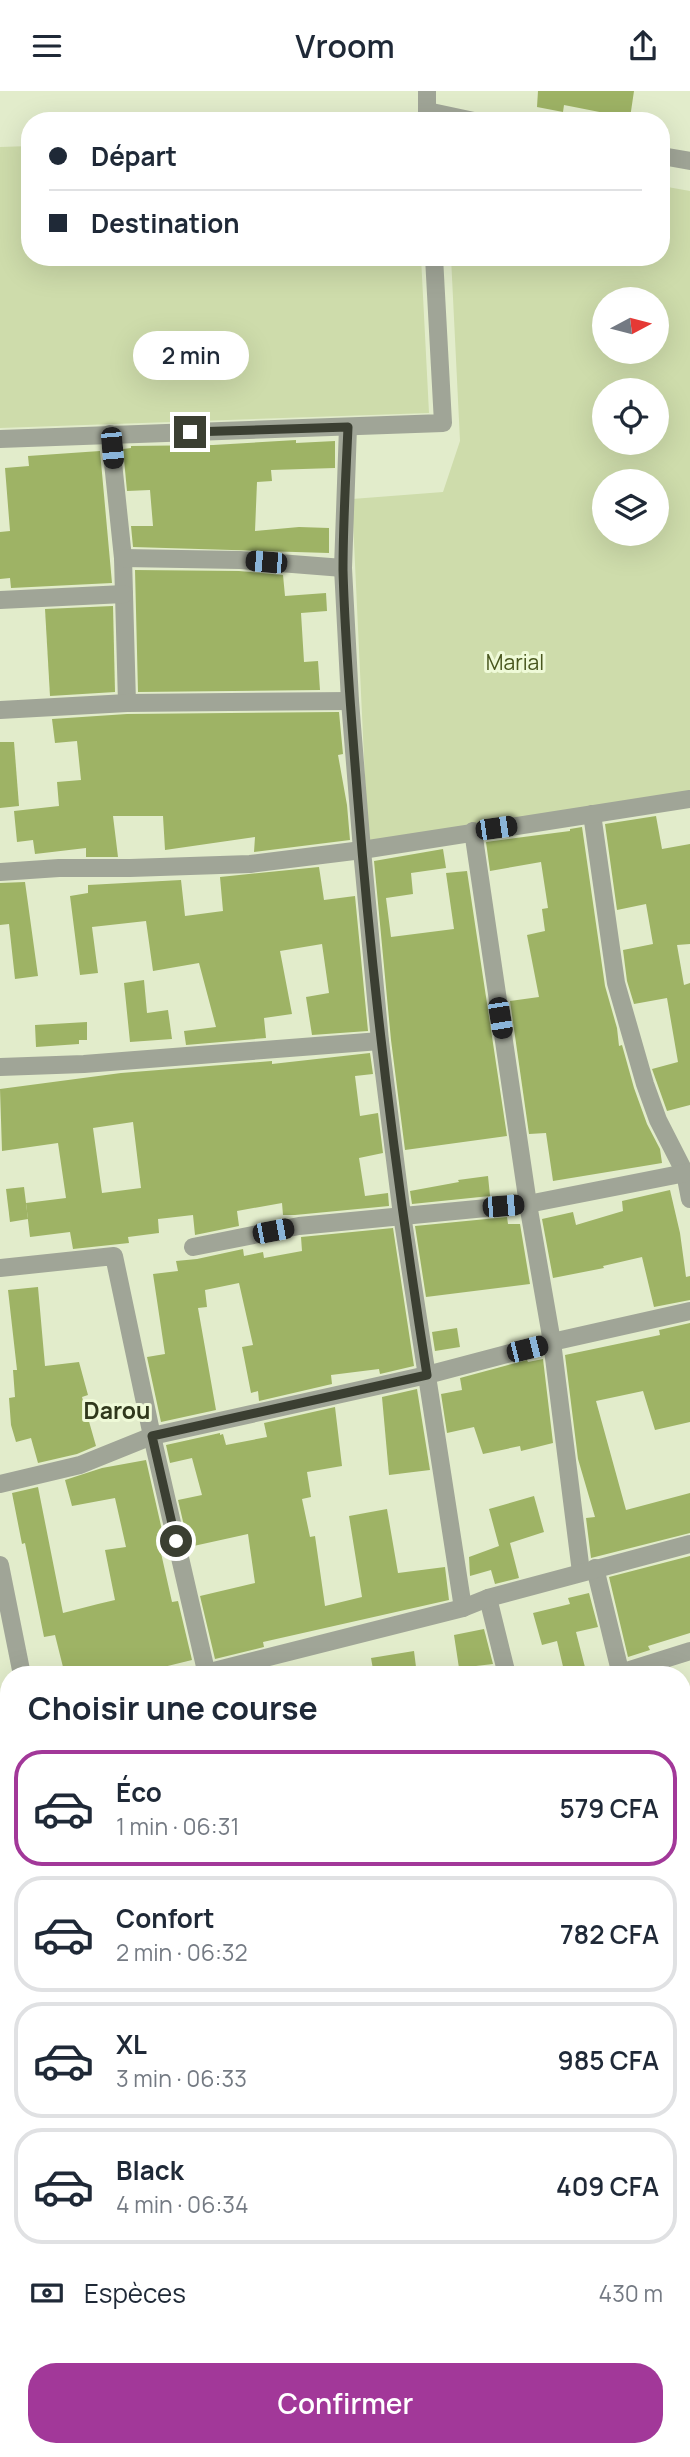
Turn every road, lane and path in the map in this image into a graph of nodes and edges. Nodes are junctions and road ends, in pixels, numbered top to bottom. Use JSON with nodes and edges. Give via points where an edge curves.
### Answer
{"nodes":[{"id":1,"x":427,"y":91,"type":"edge"},
{"id":2,"x":427,"y":112,"type":"edge"},
{"id":3,"x":670,"y":158,"type":"edge"},
{"id":4,"x":690,"y":162,"type":"edge"},
{"id":5,"x":435,"y":266,"type":"edge"},
{"id":6,"x":348,"y":427,"type":"junction"},
{"id":7,"x":110,"y":434,"type":"junction"},
{"id":8,"x":0,"y":439,"type":"edge"},
{"id":9,"x":122,"y":558,"type":"junction"},
{"id":10,"x":343,"y":568,"type":"junction"},
{"id":11,"x":124,"y":594,"type":"junction"},
{"id":12,"x":0,"y":600,"type":"edge"},
{"id":13,"x":350,"y":701,"type":"junction"},
{"id":14,"x":127,"y":703,"type":"junction"},
{"id":15,"x":0,"y":710,"type":"edge"},
{"id":16,"x":690,"y":799,"type":"edge"},
{"id":17,"x":592,"y":814,"type":"junction"},
{"id":18,"x":473,"y":831,"type":"junction"},
{"id":19,"x":362,"y":850,"type":"junction"},
{"id":20,"x":0,"y":871,"type":"edge"},
{"id":21,"x":380,"y":1041,"type":"junction"},
{"id":22,"x":0,"y":1067,"type":"edge"},
{"id":23,"x":688,"y":1173,"type":"edge"},
{"id":24,"x":690,"y":1199,"type":"edge"},
{"id":25,"x":528,"y":1204,"type":"junction"},
{"id":26,"x":402,"y":1215,"type":"junction"},
{"id":27,"x":193,"y":1247,"type":"dead end"},
{"id":28,"x":0,"y":1268,"type":"edge"},
{"id":29,"x":690,"y":1311,"type":"edge"},
{"id":30,"x":552,"y":1342,"type":"junction"},
{"id":31,"x":427,"y":1375,"type":"junction"},
{"id":32,"x":152,"y":1436,"type":"junction"},
{"id":33,"x":0,"y":1484,"type":"edge"},
{"id":34,"x":690,"y":1544,"type":"edge"},
{"id":35,"x":0,"y":1565,"type":"edge"},
{"id":36,"x":588,"y":1570,"type":"junction"},
{"id":37,"x":488,"y":1598,"type":"junction"},
{"id":38,"x":463,"y":1608,"type":"junction"},
{"id":39,"x":690,"y":1651,"type":"edge"},
{"id":40,"x":20,"y":1666,"type":"edge"},
{"id":41,"x":202,"y":1666,"type":"edge"},
{"id":42,"x":235,"y":1666,"type":"edge"},
{"id":43,"x":505,"y":1666,"type":"edge"},
{"id":44,"x":618,"y":1666,"type":"edge"},
{"id":45,"x":645,"y":1666,"type":"edge"}],
"edges":[{"from":1,"to":2,"type":"street"},
{"from":3,"to":4,"type":"street"},
{"from":5,"to":6,"type":"street","via":[[443,423]]},
{"from":6,"to":7,"type":"street"},
{"from":6,"to":10,"type":"street"},
{"from":7,"to":8,"type":"street"},
{"from":7,"to":9,"type":"street"},
{"from":9,"to":10,"type":"street"},
{"from":9,"to":11,"type":"street"},
{"from":10,"to":13,"type":"street"},
{"from":11,"to":12,"type":"street"},
{"from":11,"to":14,"type":"street"},
{"from":13,"to":14,"type":"street"},
{"from":13,"to":19,"type":"street"},
{"from":14,"to":15,"type":"street"},
{"from":16,"to":17,"type":"street"},
{"from":17,"to":18,"type":"street"},
{"from":17,"to":23,"type":"street","via":[[615,983],[658,1120]]},
{"from":18,"to":19,"type":"street"},
{"from":18,"to":25,"type":"street"},
{"from":19,"to":20,"type":"street","via":[[250,864]]},
{"from":19,"to":21,"type":"street"},
{"from":21,"to":22,"type":"street"},
{"from":21,"to":26,"type":"street"},
{"from":23,"to":24,"type":"street"},
{"from":23,"to":25,"type":"street"},
{"from":25,"to":26,"type":"street"},
{"from":25,"to":30,"type":"street"},
{"from":26,"to":27,"type":"street","via":[[299,1226]]},
{"from":26,"to":31,"type":"street"},
{"from":28,"to":32,"type":"street","via":[[114,1256]]},
{"from":29,"to":30,"type":"street"},
{"from":30,"to":31,"type":"street"},
{"from":30,"to":36,"type":"street"},
{"from":31,"to":32,"type":"street"},
{"from":31,"to":38,"type":"street"},
{"from":32,"to":33,"type":"street","via":[[79,1465]]},
{"from":32,"to":41,"type":"street"},
{"from":34,"to":36,"type":"street"},
{"from":35,"to":40,"type":"street"},
{"from":36,"to":37,"type":"street"},
{"from":36,"to":44,"type":"street"},
{"from":37,"to":38,"type":"street"},
{"from":37,"to":43,"type":"street"},
{"from":38,"to":42,"type":"street"},
{"from":39,"to":45,"type":"street"}]}
